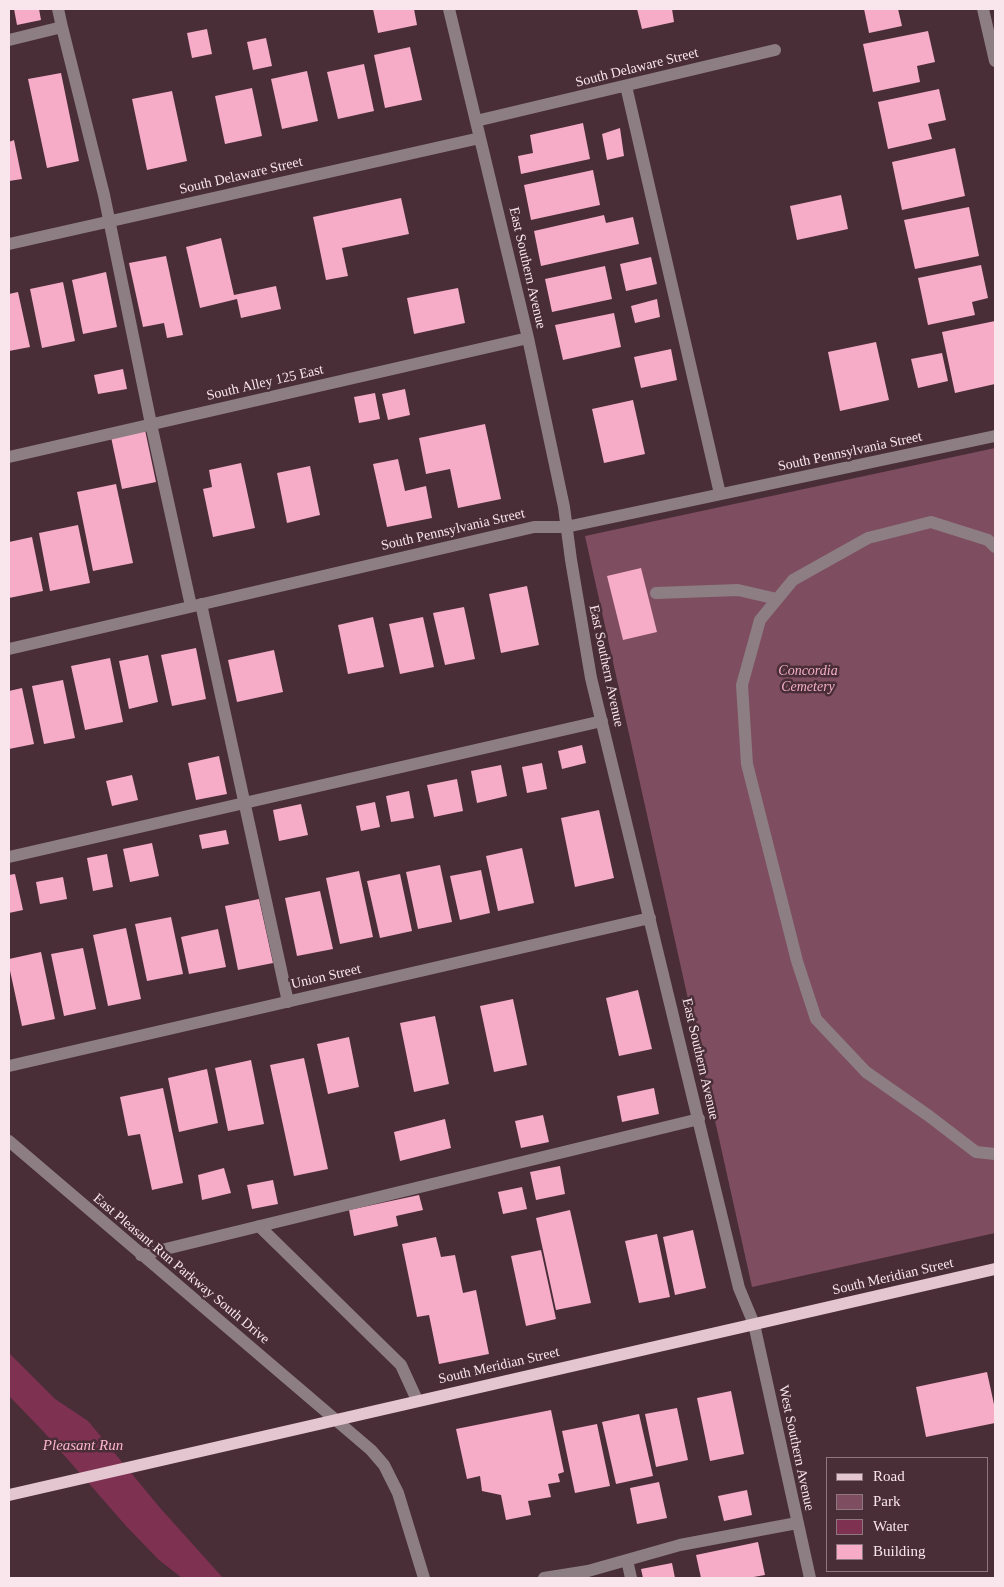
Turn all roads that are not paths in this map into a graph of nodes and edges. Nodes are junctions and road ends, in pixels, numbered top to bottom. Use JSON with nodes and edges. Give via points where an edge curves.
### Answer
{"nodes":[{"id":1,"x":58,"y":9,"type":"edge"},
{"id":2,"x":449,"y":9,"type":"edge"},
{"id":3,"x":983,"y":9,"type":"edge"},
{"id":4,"x":62,"y":27,"type":"junction"},
{"id":5,"x":9,"y":40,"type":"edge"},
{"id":6,"x":775,"y":50,"type":"dead end"},
{"id":7,"x":995,"y":61,"type":"edge"},
{"id":8,"x":626,"y":86,"type":"junction"},
{"id":9,"x":476,"y":122,"type":"junction"},
{"id":10,"x":480,"y":138,"type":"junction"},
{"id":11,"x":109,"y":222,"type":"junction"},
{"id":12,"x":9,"y":244,"type":"edge"},
{"id":13,"x":528,"y":338,"type":"junction"},
{"id":14,"x":151,"y":424,"type":"junction"},
{"id":15,"x":995,"y":436,"type":"edge"},
{"id":16,"x":9,"y":457,"type":"edge"},
{"id":17,"x":720,"y":494,"type":"junction"},
{"id":18,"x":566,"y":527,"type":"junction"},
{"id":19,"x":995,"y":547,"type":"edge"},
{"id":20,"x":656,"y":593,"type":"dead end"},
{"id":21,"x":777,"y":599,"type":"junction"},
{"id":22,"x":196,"y":605,"type":"junction"},
{"id":23,"x":9,"y":649,"type":"edge"},
{"id":24,"x":602,"y":721,"type":"junction"},
{"id":25,"x":245,"y":803,"type":"junction"},
{"id":26,"x":9,"y":857,"type":"edge"},
{"id":27,"x":650,"y":918,"type":"junction"},
{"id":28,"x":288,"y":1002,"type":"junction"},
{"id":29,"x":9,"y":1066,"type":"edge"},
{"id":30,"x":699,"y":1120,"type":"junction"},
{"id":31,"x":9,"y":1142,"type":"edge"},
{"id":32,"x":995,"y":1154,"type":"edge"},
{"id":33,"x":259,"y":1226,"type":"junction"},
{"id":34,"x":142,"y":1254,"type":"junction"},
{"id":35,"x":995,"y":1269,"type":"edge"},
{"id":36,"x":754,"y":1324,"type":"junction"},
{"id":37,"x":417,"y":1400,"type":"junction"},
{"id":38,"x":334,"y":1419,"type":"junction"},
{"id":39,"x":9,"y":1495,"type":"edge"},
{"id":40,"x":797,"y":1523,"type":"junction"},
{"id":41,"x":627,"y":1560,"type":"junction"},
{"id":42,"x":424,"y":1578,"type":"edge"},
{"id":43,"x":544,"y":1578,"type":"edge"},
{"id":44,"x":631,"y":1578,"type":"edge"},
{"id":45,"x":810,"y":1578,"type":"edge"}],
"edges":[{"from":1,"to":4,"type":"street"},
{"from":2,"to":9,"type":"street","name":"East Southern Avenue"},
{"from":3,"to":7,"type":"street"},
{"from":4,"to":5,"type":"street"},
{"from":4,"to":11,"type":"street"},
{"from":6,"to":8,"type":"street","name":"South Delaware Street"},
{"from":8,"to":9,"type":"street","name":"South Delaware Street"},
{"from":8,"to":17,"type":"street"},
{"from":9,"to":10,"type":"street","name":"East Southern Avenue"},
{"from":10,"to":11,"type":"street","name":"South Delaware Street"},
{"from":10,"to":13,"type":"street","name":"East Southern Avenue"},
{"from":11,"to":12,"type":"street","name":"South Delaware Street"},
{"from":11,"to":14,"type":"street"},
{"from":13,"to":14,"type":"street","name":"South Alley 125 East"},
{"from":13,"to":18,"type":"street","name":"East Southern Avenue"},
{"from":14,"to":16,"type":"street","name":"South Alley 125 East"},
{"from":14,"to":22,"type":"street"},
{"from":15,"to":17,"type":"street","name":"South Pennsylvania Street"},
{"from":17,"to":18,"type":"street","name":"South Pennsylvania Street"},
{"from":18,"to":22,"type":"street","name":"South Pennsylvania Street","via":[[534,526]]},
{"from":18,"to":24,"type":"street","name":"East Southern Avenue","via":[[591,678]]},
{"from":19,"to":21,"type":"street","via":[[988,540],[931,522],[868,538],[793,580]]},
{"from":20,"to":21,"type":"street","via":[[738,590]]},
{"from":21,"to":32,"type":"street","via":[[760,620],[742,685],[747,764],[797,961],[816,1019],[866,1072],[976,1152]]},
{"from":22,"to":23,"type":"street","name":"South Pennsylvania Street"},
{"from":22,"to":25,"type":"street"},
{"from":24,"to":25,"type":"street"},
{"from":24,"to":27,"type":"street","name":"East Southern Avenue"},
{"from":25,"to":26,"type":"street"},
{"from":25,"to":28,"type":"street"},
{"from":27,"to":28,"type":"street","name":"Union Street"},
{"from":27,"to":30,"type":"street","name":"East Southern Avenue"},
{"from":28,"to":29,"type":"street","name":"Union Street"},
{"from":30,"to":33,"type":"street"},
{"from":30,"to":36,"type":"street","name":"East Southern Avenue","via":[[739,1288]]},
{"from":31,"to":34,"type":"street","name":"East Pleasant Run Parkway South Drive"},
{"from":33,"to":34,"type":"street"},
{"from":33,"to":37,"type":"street","via":[[400,1365]]},
{"from":34,"to":38,"type":"street","name":"East Pleasant Run Parkway South Drive"},
{"from":35,"to":36,"type":"main road","name":"South Meridian Street"},
{"from":36,"to":37,"type":"main road","name":"South Meridian Street"},
{"from":36,"to":40,"type":"street","name":"West Southern Avenue"},
{"from":37,"to":38,"type":"main road","name":"South Meridian Street"},
{"from":38,"to":39,"type":"main road","name":"South Meridian Street"},
{"from":38,"to":42,"type":"street","name":"East Pleasant Run Parkway South Drive","via":[[384,1465],[398,1493]]},
{"from":40,"to":41,"type":"street","via":[[680,1544]]},
{"from":40,"to":45,"type":"street","name":"West Southern Avenue"},
{"from":41,"to":43,"type":"street"},
{"from":41,"to":44,"type":"street"}]}
